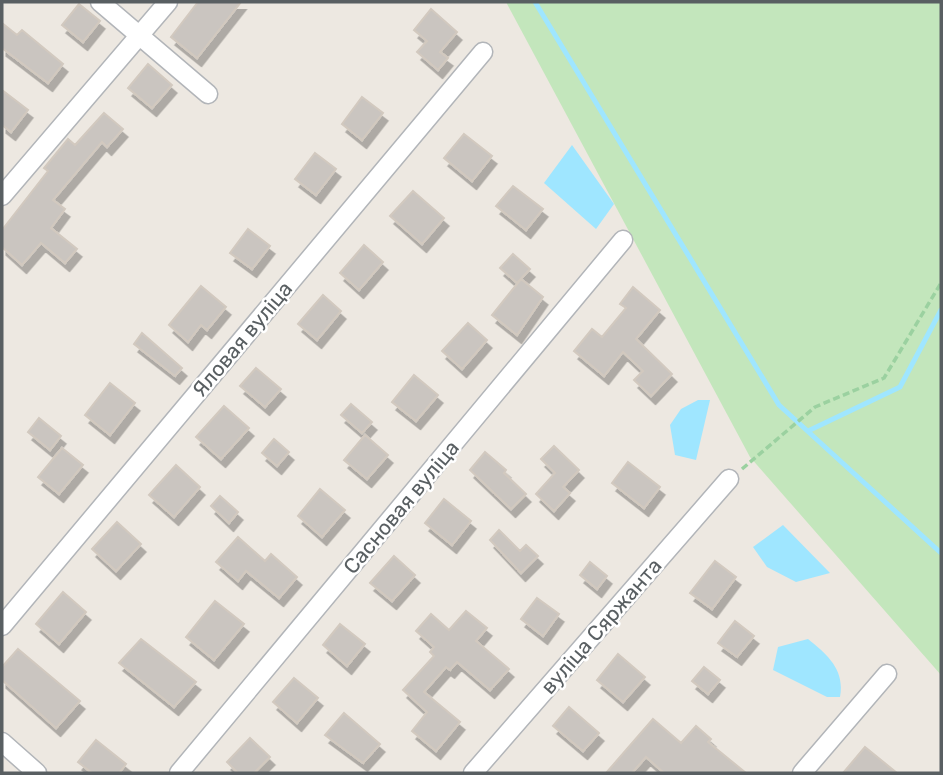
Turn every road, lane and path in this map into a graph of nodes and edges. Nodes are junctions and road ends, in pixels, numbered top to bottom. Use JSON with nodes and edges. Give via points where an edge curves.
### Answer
{"nodes":[{"id":1,"x":100,"y":2,"type":"edge"},
{"id":2,"x":168,"y":2,"type":"edge"},
{"id":3,"x":139,"y":34,"type":"junction"},
{"id":4,"x":483,"y":52,"type":"dead end"},
{"id":5,"x":208,"y":94,"type":"dead end"},
{"id":6,"x":2,"y":196,"type":"edge"},
{"id":7,"x":623,"y":240,"type":"dead end"},
{"id":8,"x":941,"y":283,"type":"edge"},
{"id":9,"x":729,"y":479,"type":"joint"},
{"id":10,"x":2,"y":626,"type":"edge"},
{"id":11,"x":887,"y":674,"type":"dead end"},
{"id":12,"x":2,"y":742,"type":"edge"},
{"id":13,"x":37,"y":773,"type":"edge"},
{"id":14,"x":179,"y":773,"type":"edge"},
{"id":15,"x":473,"y":773,"type":"edge"},
{"id":16,"x":802,"y":773,"type":"edge"}],
"edges":[{"from":1,"to":3,"type":"street"},
{"from":2,"to":3,"type":"street"},
{"from":3,"to":5,"type":"street"},
{"from":3,"to":6,"type":"street"},
{"from":4,"to":10,"type":"street","name":"Яловая вуліца"},
{"from":7,"to":14,"type":"street","name":"Сасновая вуліца"},
{"from":8,"to":9,"type":"path","via":[[884,378],[815,407]]},
{"from":9,"to":15,"type":"street","name":"вуліца Сяржанта"},
{"from":11,"to":16,"type":"street"},
{"from":12,"to":13,"type":"street"}]}
